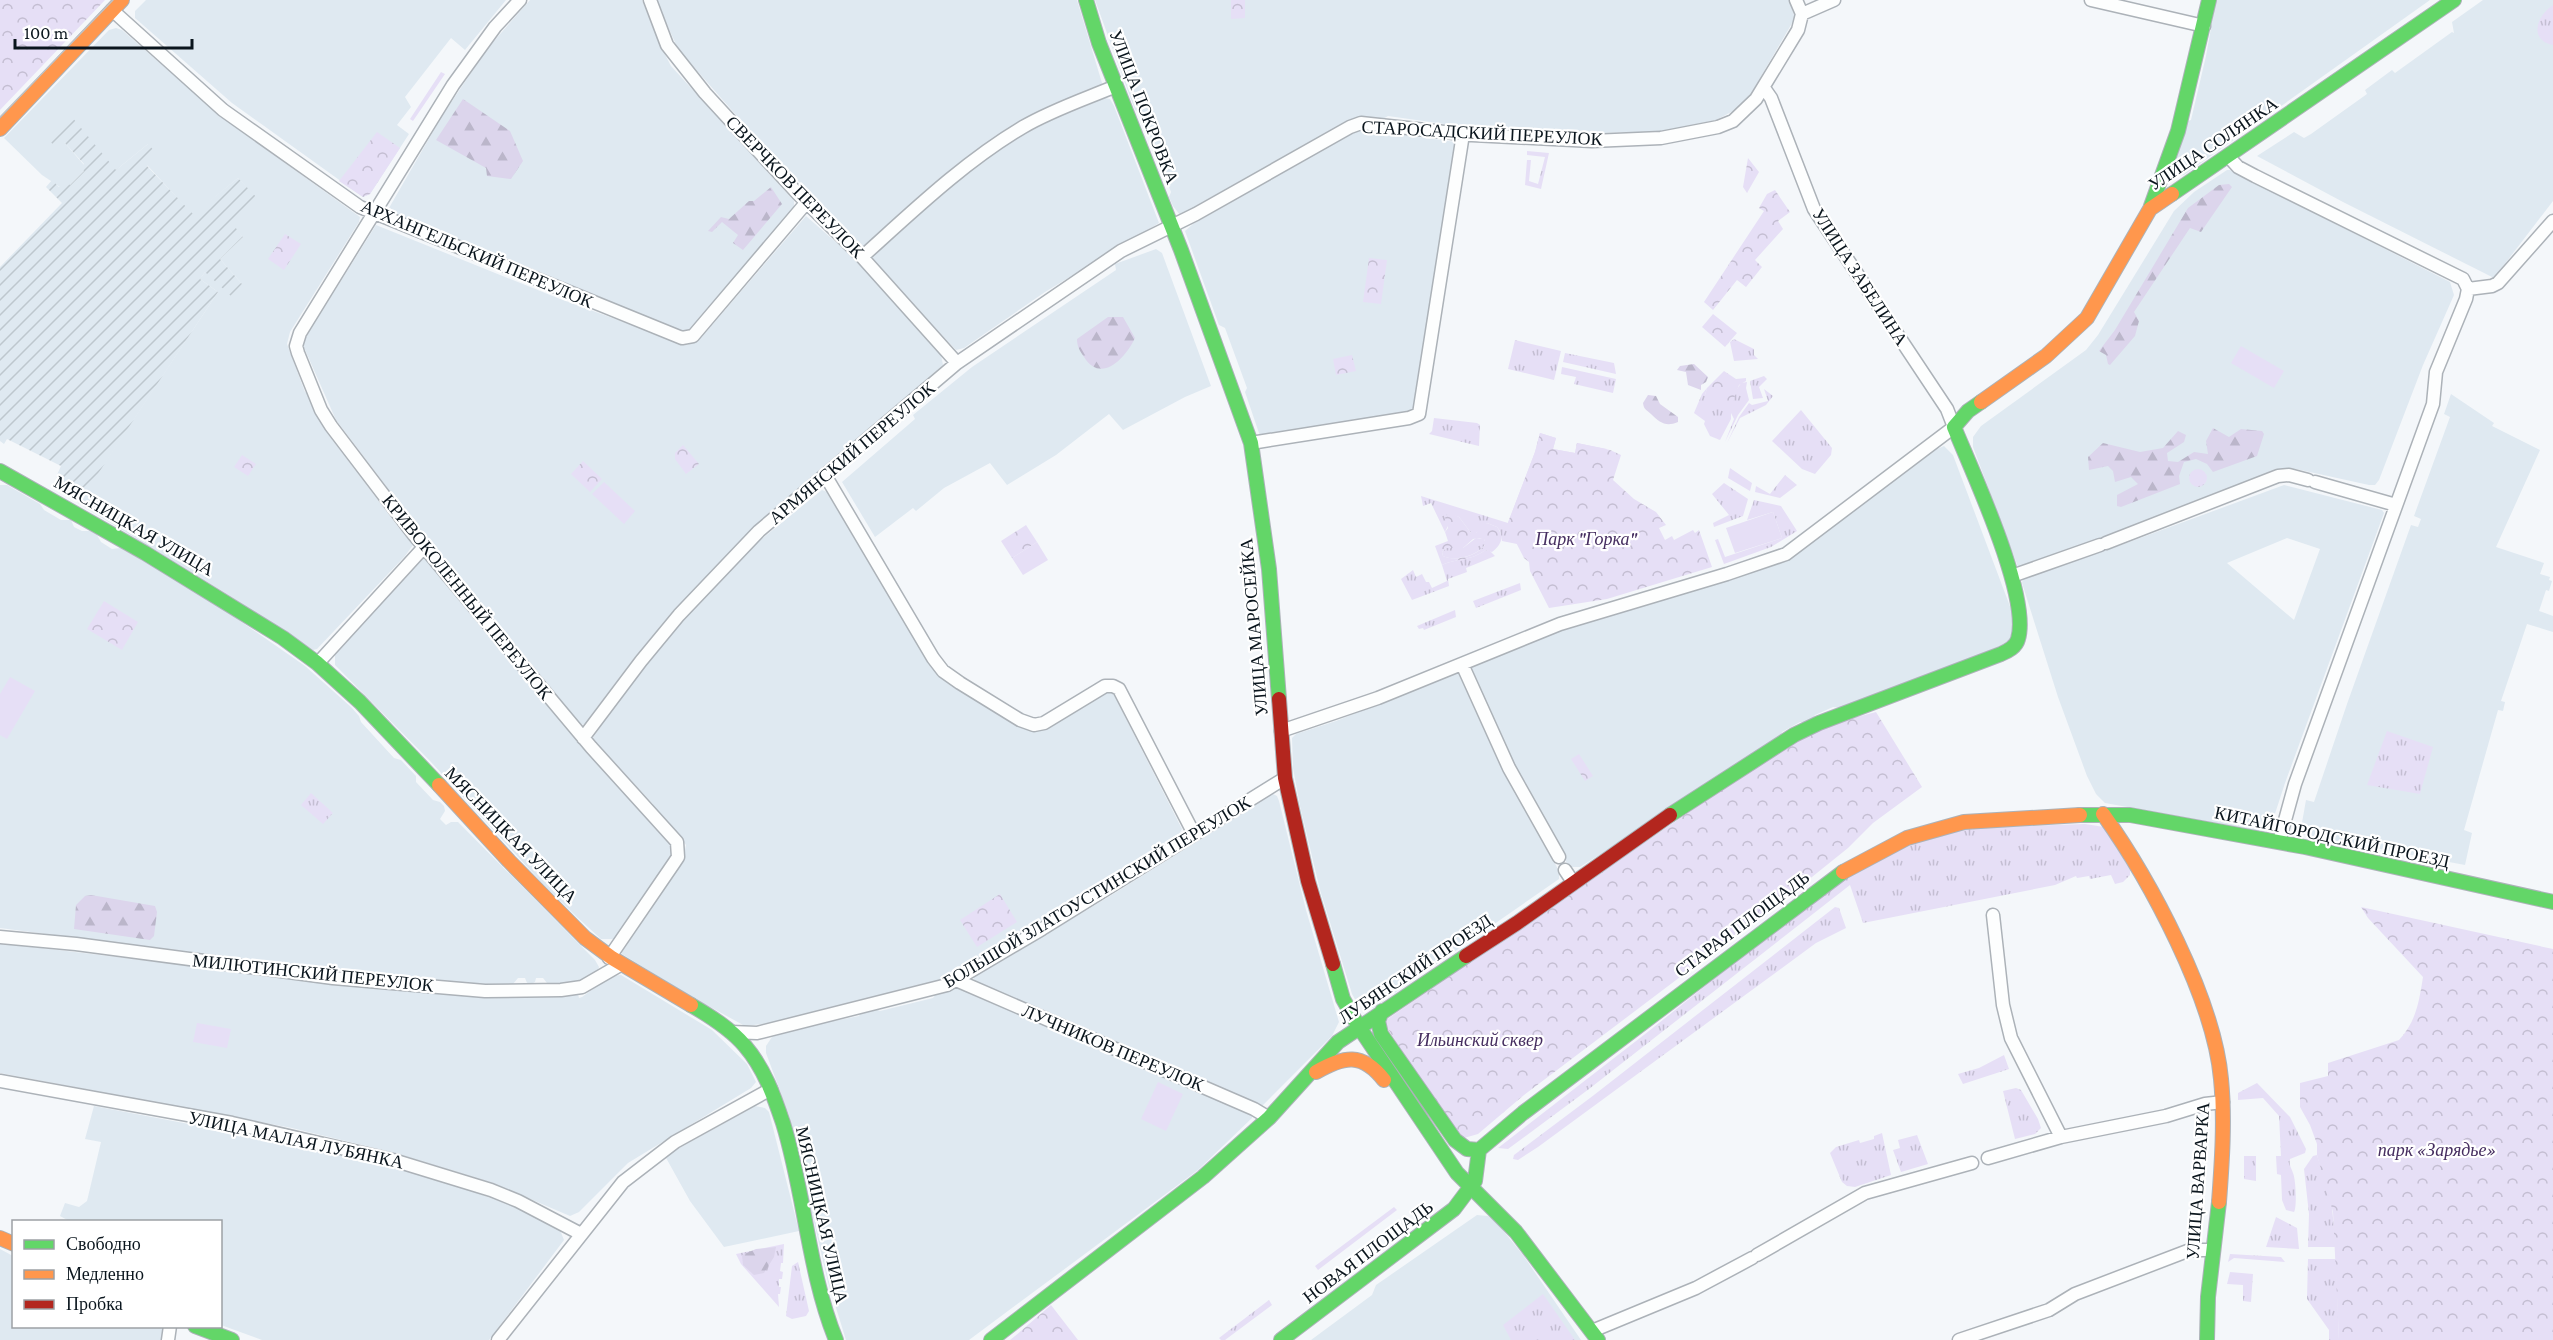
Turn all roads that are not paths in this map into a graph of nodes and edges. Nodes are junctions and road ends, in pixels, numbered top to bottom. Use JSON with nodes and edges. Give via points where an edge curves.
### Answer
{"nodes":[{"id":1,"x":122,"y":0,"type":"edge"},
{"id":2,"x":520,"y":0,"type":"edge"},
{"id":3,"x":650,"y":0,"type":"edge"},
{"id":4,"x":1086,"y":0,"type":"edge"},
{"id":5,"x":1796,"y":0,"type":"edge"},
{"id":6,"x":1834,"y":0,"type":"edge"},
{"id":7,"x":2091,"y":0,"type":"edge"},
{"id":8,"x":2209,"y":0,"type":"edge"},
{"id":9,"x":2454,"y":0,"type":"edge"},
{"id":10,"x":112,"y":10,"type":"junction"},
{"id":11,"x":1802,"y":14,"type":"junction"},
{"id":12,"x":2204,"y":26,"type":"junction"},
{"id":13,"x":1116,"y":86,"type":"junction"},
{"id":14,"x":1764,"y":88,"type":"junction"},
{"id":15,"x":0,"y":129,"type":"edge"},
{"id":16,"x":1463,"y":134,"type":"junction"},
{"id":17,"x":2228,"y":156,"type":"junction"},
{"id":18,"x":806,"y":203,"type":"junction"},
{"id":19,"x":2150,"y":210,"type":"junction"},
{"id":20,"x":373,"y":214,"type":"junction"},
{"id":21,"x":2553,"y":221,"type":"edge"},
{"id":22,"x":1172,"y":226,"type":"junction"},
{"id":23,"x":862,"y":257,"type":"junction"},
{"id":24,"x":2468,"y":289,"type":"junction"},
{"id":25,"x":957,"y":363,"type":"junction"},
{"id":26,"x":1954,"y":427,"type":"junction"},
{"id":27,"x":1251,"y":443,"type":"junction"},
{"id":28,"x":0,"y":471,"type":"edge"},
{"id":29,"x":825,"y":476,"type":"junction"},
{"id":30,"x":2396,"y":505,"type":"junction"},
{"id":31,"x":425,"y":546,"type":"junction"},
{"id":32,"x":2012,"y":576,"type":"junction"},
{"id":33,"x":318,"y":663,"type":"junction"},
{"id":34,"x":1462,"y":664,"type":"junction"},
{"id":35,"x":1281,"y":731,"type":"junction"},
{"id":36,"x":583,"y":738,"type":"junction"},
{"id":37,"x":1286,"y":778,"type":"junction"},
{"id":38,"x":2103,"y":814,"type":"junction"},
{"id":39,"x":1194,"y":834,"type":"junction"},
{"id":40,"x":2279,"y":842,"type":"junction"},
{"id":41,"x":1558,"y":857,"type":"dead end"},
{"id":42,"x":2553,"y":902,"type":"edge"},
{"id":43,"x":1993,"y":915,"type":"dead end"},
{"id":44,"x":0,"y":937,"type":"edge"},
{"id":45,"x":615,"y":961,"type":"junction"},
{"id":46,"x":956,"y":980,"type":"junction"},
{"id":47,"x":1382,"y":1011,"type":"junction"},
{"id":48,"x":1359,"y":1028,"type":"junction"},
{"id":49,"x":729,"y":1032,"type":"junction"},
{"id":50,"x":0,"y":1080,"type":"edge"},
{"id":51,"x":1296,"y":1086,"type":"junction"},
{"id":52,"x":771,"y":1089,"type":"junction"},
{"id":53,"x":2223,"y":1102,"type":"junction"},
{"id":54,"x":1269,"y":1118,"type":"junction"},
{"id":55,"x":1419,"y":1118,"type":"junction"},
{"id":56,"x":2061,"y":1137,"type":"junction"},
{"id":57,"x":1479,"y":1150,"type":"junction"},
{"id":58,"x":1988,"y":1158,"type":"dead end"},
{"id":59,"x":1972,"y":1163,"type":"dead end"},
{"id":60,"x":1472,"y":1187,"type":"junction"},
{"id":61,"x":581,"y":1234,"type":"junction"},
{"id":62,"x":2212,"y":1250,"type":"junction"},
{"id":63,"x":200,"y":1328,"type":"edge"},
{"id":64,"x":1595,"y":1335,"type":"edge"},
{"id":65,"x":232,"y":1340,"type":"edge"},
{"id":66,"x":498,"y":1340,"type":"edge"},
{"id":67,"x":836,"y":1340,"type":"edge"},
{"id":68,"x":991,"y":1340,"type":"edge"},
{"id":69,"x":1281,"y":1340,"type":"edge"},
{"id":70,"x":1959,"y":1340,"type":"edge"},
{"id":71,"x":2207,"y":1340,"type":"edge"}],
"edges":[{"from":1,"to":10,"type":"main road"},
{"from":2,"to":20,"type":"street","via":[[453,85]]},
{"from":3,"to":18,"type":"street","name":"СВЕРЧКОВ ПЕРЕУЛОК","via":[[675,57]]},
{"from":4,"to":13,"type":"main road","name":"УЛИЦА ПОКРОВКА"},
{"from":5,"to":11,"type":"street"},
{"from":6,"to":11,"type":"street"},
{"from":7,"to":12,"type":"street"},
{"from":8,"to":12,"type":"main road"},
{"from":9,"to":17,"type":"main road","name":"УЛИЦА СОЛЯНКА"},
{"from":10,"to":15,"type":"main road"},
{"from":10,"to":20,"type":"street","name":"АРХАНГЕЛЬСКИЙ ПЕРЕУЛОК","via":[[223,110]]},
{"from":11,"to":14,"type":"street","name":"СТАРОСАДСКИЙ ПЕРЕУЛОК","via":[[1798,30]]},
{"from":12,"to":19,"type":"main road","via":[[2174,149]]},
{"from":13,"to":22,"type":"main road","name":"УЛИЦА ПОКРОВКА"},
{"from":13,"to":23,"type":"street","via":[[1042,117],[1006,137]]},
{"from":14,"to":16,"type":"street","name":"СТАРОСАДСКИЙ ПЕРЕУЛОК","via":[[1726,125],[1661,138],[1592,141]]},
{"from":14,"to":26,"type":"street","name":"УЛИЦА ЗАБЕЛИНА","via":[[1772,98],[1814,209],[1947,408]]},
{"from":16,"to":22,"type":"street","name":"СТАРОСАДСКИЙ ПЕРЕУЛОК","via":[[1356,124]]},
{"from":16,"to":27,"type":"street","via":[[1419,414]]},
{"from":17,"to":19,"type":"main road","name":"УЛИЦА СОЛЯНКА"},
{"from":17,"to":24,"type":"street","via":[[2238,167],[2463,279]]},
{"from":18,"to":20,"type":"street","name":"АРХАНГЕЛЬСКИЙ ПЕРЕУЛОК","via":[[693,336],[686,338]]},
{"from":18,"to":23,"type":"street","name":"СВЕРЧКОВ ПЕРЕУЛОК"},
{"from":19,"to":26,"type":"main road","name":"УЛИЦА СОЛЯНКА","via":[[2079,328],[1968,411]]},
{"from":20,"to":31,"type":"street","name":"КРИВОКОЛЕННЫЙ ПЕРЕУЛОК","via":[[300,333],[296,346],[331,426]]},
{"from":21,"to":24,"type":"street","via":[[2498,283]]},
{"from":22,"to":25,"type":"street","name":"АРМЯНСКИЙ ПЕРЕУЛОК","via":[[1109,258]]},
{"from":22,"to":27,"type":"main road","name":"УЛИЦА МАРОСЕЙКА"},
{"from":23,"to":25,"type":"street","name":"СВЕРЧКОВ ПЕРЕУЛОК"},
{"from":24,"to":30,"type":"street","via":[[2436,372],[2433,404]]},
{"from":25,"to":29,"type":"street","name":"АРМЯНСКИЙ ПЕРЕУЛОК"},
{"from":26,"to":32,"type":"main road"},
{"from":26,"to":34,"type":"street","via":[[1786,554],[1560,624]]},
{"from":27,"to":35,"type":"main road","name":"УЛИЦА МАРОСЕЙКА","via":[[1268,559]]},
{"from":28,"to":33,"type":"main road","name":"МЯСНИЦКАЯ УЛИЦА","via":[[224,600]]},
{"from":29,"to":36,"type":"street","name":"АРМЯНСКИЙ ПЕРЕУЛОК","via":[[759,531],[679,615]]},
{"from":29,"to":39,"type":"street","via":[[943,671],[1034,725],[1044,723],[1103,687],[1119,689]]},
{"from":30,"to":32,"type":"street","via":[[2289,475],[2278,476]]},
{"from":30,"to":40,"type":"street","via":[[2295,784]]},
{"from":31,"to":33,"type":"street"},
{"from":31,"to":36,"type":"street","name":"КРИВОКОЛЕННЫЙ ПЕРЕУЛОК"},
{"from":32,"to":47,"type":"main road","name":"ЛУБЯНСКИЙ ПРОЕЗД","via":[[2020,615],[2018,639],[2008,651],[1819,723],[1776,745],[1569,876],[1517,924]]},
{"from":33,"to":45,"type":"main road","name":"МЯСНИЦКАЯ УЛИЦА","via":[[590,943]]},
{"from":34,"to":35,"type":"street","via":[[1334,715]]},
{"from":34,"to":41,"type":"street","via":[[1509,768]]},
{"from":35,"to":37,"type":"main road","name":"УЛИЦА МАРОСЕЙКА"},
{"from":36,"to":45,"type":"street","name":"КРИВОКОЛЕННЫЙ ПЕРЕУЛОК","via":[[660,820],[679,849]]},
{"from":37,"to":39,"type":"street","name":"БОЛЬШОЙ ЗЛАТОУСТИНСКИЙ ПЕРЕУЛОК"},
{"from":37,"to":48,"type":"main road","name":"УЛИЦА МАРОСЕЙКА","via":[[1297,838],[1323,933],[1343,999]]},
{"from":38,"to":40,"type":"main road","name":"КИТАЙГОРОДСКИЙ ПРОЕЗД","via":[[2130,815]]},
{"from":38,"to":53,"type":"main road","name":"УЛИЦА ВАРВАРКА","via":[[2123,842],[2195,983],[2213,1040]]},
{"from":38,"to":57,"type":"main road","name":"СТАРАЯ ПЛОЩАДЬ","via":[[1964,822],[1907,838],[1859,862],[1657,1010]]},
{"from":39,"to":46,"type":"street","name":"БОЛЬШОЙ ЗЛАТОУСТИНСКИЙ ПЕРЕУЛОК"},
{"from":40,"to":42,"type":"main road","name":"КИТАЙГОРОДСКИЙ ПРОЕЗД"},
{"from":43,"to":56,"type":"street","via":[[2003,1005],[2011,1038]]},
{"from":44,"to":45,"type":"street","name":"МИЛЮТИНСКИЙ ПЕРЕУЛОК","via":[[333,978],[485,991],[582,987]]},
{"from":45,"to":49,"type":"main road","name":"МЯСНИЦКАЯ УЛИЦА"},
{"from":46,"to":49,"type":"street","name":"БОЛЬШОЙ ЗЛАТОУСТИНСКИЙ ПЕРЕУЛОК","via":[[778,1028],[744,1034]]},
{"from":46,"to":54,"type":"street","name":"ЛУЧНИКОВ ПЕРЕУЛОК"},
{"from":47,"to":48,"type":"main road","name":"ЛУБЯНСКИЙ ПРОЕЗД"},
{"from":47,"to":57,"type":"main road","via":[[1377,1021],[1381,1034],[1455,1140],[1467,1149]]},
{"from":48,"to":51,"type":"main road","name":"ЛУБЯНСКИЙ ПРОЕЗД","via":[[1338,1042]]},
{"from":48,"to":55,"type":"main road","name":"УЛИЦА МАРОСЕЙКА"},
{"from":49,"to":52,"type":"main road","name":"МЯСНИЦКАЯ УЛИЦА","via":[[755,1058]]},
{"from":50,"to":61,"type":"street","name":"УЛИЦА МАЛАЯ ЛУБЯНКА","via":[[267,1130],[393,1160],[500,1194]]},
{"from":51,"to":54,"type":"main road","name":"ЛУБЯНСКИЙ ПРОЕЗД"},
{"from":51,"to":55,"type":"main road","via":[[1336,1062],[1363,1060],[1374,1066],[1395,1096]]},
{"from":52,"to":61,"type":"street","via":[[675,1142],[631,1175]]},
{"from":52,"to":67,"type":"main road","name":"МЯСНИЦКАЯ УЛИЦА"},
{"from":53,"to":56,"type":"street"},
{"from":53,"to":62,"type":"main road","name":"УЛИЦА ВАРВАРКА"},
{"from":54,"to":68,"type":"main road","name":"ЛУБЯНСКИЙ ПРОЕЗД","via":[[1178,1198]]},
{"from":55,"to":60,"type":"main road","via":[[1457,1173]]},
{"from":56,"to":58,"type":"street"},
{"from":57,"to":60,"type":"main road"},
{"from":59,"to":64,"type":"street","via":[[1865,1193],[1696,1288]]},
{"from":60,"to":64,"type":"main road","via":[[1516,1232]]},
{"from":60,"to":69,"type":"main road","name":"НОВАЯ ПЛОЩАДЬ","via":[[1443,1218]]},
{"from":61,"to":66,"type":"street"},
{"from":62,"to":70,"type":"street","via":[[2190,1250],[2075,1294],[2049,1310]]},
{"from":62,"to":71,"type":"main road","name":"УЛИЦА ВАРВАРКА","via":[[2206,1300]]},
{"from":63,"to":65,"type":"main road"}]}
